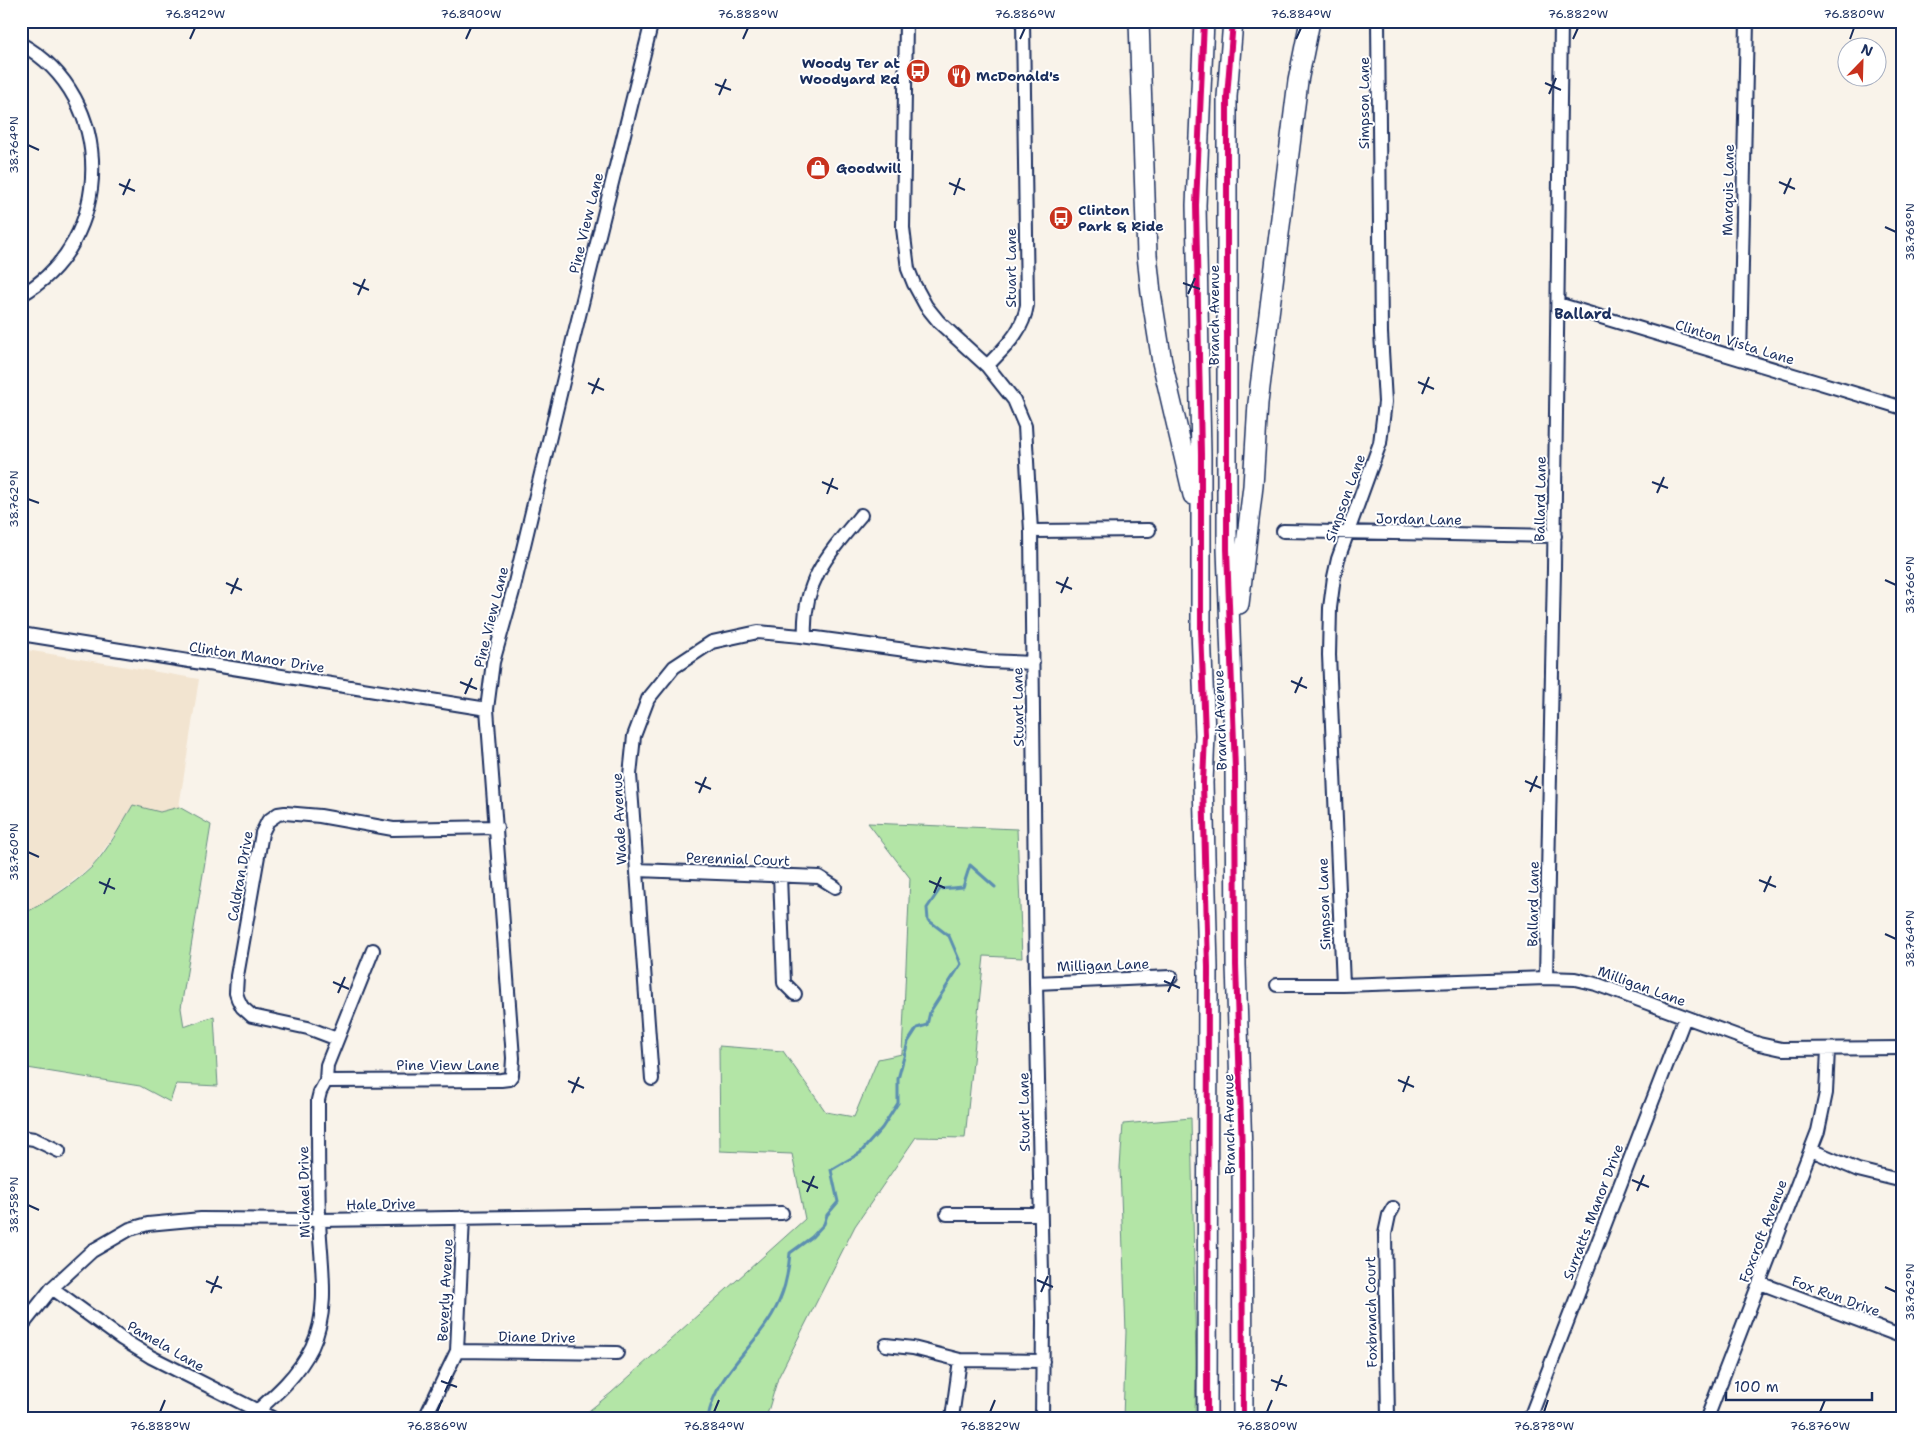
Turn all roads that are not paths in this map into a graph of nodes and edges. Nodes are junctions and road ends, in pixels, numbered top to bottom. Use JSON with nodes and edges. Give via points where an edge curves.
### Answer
{"nodes":[{"id":1,"x":652,"y":21,"type":"edge"},
{"id":2,"x":906,"y":21,"type":"edge"},
{"id":3,"x":1024,"y":21,"type":"edge"},
{"id":4,"x":1139,"y":21,"type":"edge"},
{"id":5,"x":1144,"y":21,"type":"edge"},
{"id":6,"x":1204,"y":21,"type":"edge"},
{"id":7,"x":1233,"y":21,"type":"edge"},
{"id":8,"x":1299,"y":21,"type":"edge"},
{"id":9,"x":1310,"y":21,"type":"edge"},
{"id":10,"x":1378,"y":21,"type":"edge"},
{"id":11,"x":1561,"y":21,"type":"edge"},
{"id":12,"x":1746,"y":21,"type":"edge"},
{"id":13,"x":21,"y":44,"type":"edge"},
{"id":14,"x":1140,"y":59,"type":"junction"},
{"id":15,"x":1303,"y":61,"type":"junction"},
{"id":16,"x":21,"y":295,"type":"edge"},
{"id":17,"x":1558,"y":304,"type":"junction"},
{"id":18,"x":1740,"y":359,"type":"junction"},
{"id":19,"x":987,"y":366,"type":"junction"},
{"id":20,"x":1903,"y":408,"type":"edge"},
{"id":21,"x":861,"y":515,"type":"dead end"},
{"id":22,"x":1149,"y":530,"type":"dead end"},
{"id":23,"x":1031,"y":531,"type":"junction"},
{"id":24,"x":1283,"y":531,"type":"dead end"},
{"id":25,"x":1348,"y":532,"type":"junction"},
{"id":26,"x":1555,"y":536,"type":"junction"},
{"id":27,"x":1201,"y":588,"type":"junction"},
{"id":28,"x":21,"y":634,"type":"edge"},
{"id":29,"x":805,"y":636,"type":"junction"},
{"id":30,"x":1033,"y":662,"type":"junction"},
{"id":31,"x":487,"y":710,"type":"junction"},
{"id":32,"x":1233,"y":728,"type":"junction"},
{"id":33,"x":497,"y":827,"type":"junction"},
{"id":34,"x":637,"y":870,"type":"junction"},
{"id":35,"x":780,"y":875,"type":"junction"},
{"id":36,"x":835,"y":888,"type":"dead end"},
{"id":37,"x":373,"y":950,"type":"dead end"},
{"id":38,"x":1171,"y":977,"type":"dead end"},
{"id":39,"x":1546,"y":978,"type":"junction"},
{"id":40,"x":1036,"y":983,"type":"junction"},
{"id":41,"x":1277,"y":985,"type":"dead end"},
{"id":42,"x":1343,"y":985,"type":"junction"},
{"id":43,"x":795,"y":994,"type":"dead end"},
{"id":44,"x":1685,"y":1017,"type":"junction"},
{"id":45,"x":337,"y":1039,"type":"junction"},
{"id":46,"x":1903,"y":1048,"type":"edge"},
{"id":47,"x":1828,"y":1049,"type":"junction"},
{"id":48,"x":652,"y":1079,"type":"dead end"},
{"id":49,"x":326,"y":1081,"type":"junction"},
{"id":50,"x":21,"y":1137,"type":"edge"},
{"id":51,"x":1811,"y":1150,"type":"junction"},
{"id":52,"x":59,"y":1151,"type":"dead end"},
{"id":53,"x":1903,"y":1181,"type":"edge"},
{"id":54,"x":1393,"y":1208,"type":"dead end"},
{"id":55,"x":782,"y":1214,"type":"dead end"},
{"id":56,"x":947,"y":1214,"type":"dead end"},
{"id":57,"x":1040,"y":1214,"type":"junction"},
{"id":58,"x":463,"y":1218,"type":"junction"},
{"id":59,"x":319,"y":1220,"type":"junction"},
{"id":60,"x":1760,"y":1283,"type":"junction"},
{"id":61,"x":52,"y":1288,"type":"junction"},
{"id":62,"x":21,"y":1327,"type":"edge"},
{"id":63,"x":1903,"y":1337,"type":"edge"},
{"id":64,"x":886,"y":1345,"type":"dead end"},
{"id":65,"x":457,"y":1351,"type":"junction"},
{"id":66,"x":617,"y":1353,"type":"dead end"},
{"id":67,"x":960,"y":1360,"type":"junction"},
{"id":68,"x":1042,"y":1361,"type":"junction"},
{"id":69,"x":253,"y":1414,"type":"edge"},
{"id":70,"x":272,"y":1418,"type":"edge"},
{"id":71,"x":426,"y":1418,"type":"edge"},
{"id":72,"x":952,"y":1418,"type":"edge"},
{"id":73,"x":1042,"y":1418,"type":"edge"},
{"id":74,"x":1208,"y":1418,"type":"edge"},
{"id":75,"x":1243,"y":1418,"type":"edge"},
{"id":76,"x":1388,"y":1418,"type":"edge"},
{"id":77,"x":1530,"y":1418,"type":"edge"},
{"id":78,"x":1707,"y":1418,"type":"edge"}],
"edges":[{"from":1,"to":31,"type":"street","name":"Pine View Lane","via":[[513,591],[496,648]]},
{"from":2,"to":19,"type":"street","via":[[903,228],[908,269],[926,306],[939,322]]},
{"from":3,"to":19,"type":"street","name":"Stuart Lane","via":[[1027,305],[1016,336]]},
{"from":4,"to":14,"type":"highway"},
{"from":5,"to":14,"type":"highway"},
{"from":6,"to":27,"type":"highway","name":"Branch Avenue","via":[[1196,205]]},
{"from":7,"to":32,"type":"highway","name":"Branch Avenue","via":[[1227,97],[1226,312],[1227,549]]},
{"from":8,"to":15,"type":"highway"},
{"from":9,"to":15,"type":"highway"},
{"from":10,"to":25,"type":"street","name":"Simpson Lane","via":[[1381,333],[1385,402],[1380,443]]},
{"from":11,"to":17,"type":"street","name":"Ballard Lane"},
{"from":12,"to":18,"type":"street","name":"Marquis Lane"},
{"from":13,"to":16,"type":"street","via":[[50,65],[72,94],[90,135],[94,172],[82,226],[69,250],[44,280]]},
{"from":14,"to":27,"type":"highway","via":[[1151,293],[1162,362],[1192,492]]},
{"from":15,"to":32,"type":"highway","via":[[1258,403],[1253,486],[1240,586]]},
{"from":17,"to":18,"type":"street","name":"Clinton Vista Lane"},
{"from":17,"to":26,"type":"street","name":"Ballard Lane"},
{"from":18,"to":20,"type":"street","name":"Clinton Vista Lane"},
{"from":19,"to":23,"type":"street","name":"Stuart Lane","via":[[1014,400],[1025,426]]},
{"from":21,"to":29,"type":"street","via":[[826,557],[812,585],[804,619]]},
{"from":22,"to":23,"type":"street"},
{"from":23,"to":30,"type":"street","name":"Stuart Lane"},
{"from":24,"to":25,"type":"street","name":"Jordan Lane"},
{"from":25,"to":26,"type":"street","name":"Jordan Lane"},
{"from":25,"to":42,"type":"street","name":"Simpson Lane","via":[[1334,577],[1329,655]]},
{"from":26,"to":39,"type":"street","name":"Ballard Lane"},
{"from":27,"to":74,"type":"highway","name":"Branch Avenue","via":[[1208,982]]},
{"from":28,"to":31,"type":"street","name":"Clinton Manor Drive"},
{"from":29,"to":30,"type":"street","name":"Wade Avenue","via":[[988,661]]},
{"from":29,"to":34,"type":"street","name":"Wade Avenue","via":[[758,632],[712,642],[674,667],[648,699],[634,736],[630,775]]},
{"from":30,"to":40,"type":"street","name":"Stuart Lane"},
{"from":31,"to":33,"type":"street","name":"Pine View Lane"},
{"from":32,"to":75,"type":"highway","name":"Branch Avenue","via":[[1242,1151]]},
{"from":33,"to":45,"type":"street","name":"Caldran Drive","via":[[394,829],[285,813],[272,817],[265,824],[237,976],[238,999],[252,1016],[308,1028]]},
{"from":33,"to":49,"type":"street","name":"Pine View Lane","via":[[513,1058],[511,1078]]},
{"from":34,"to":35,"type":"street","name":"Perennial Court"},
{"from":34,"to":48,"type":"street","name":"Wade Avenue"},
{"from":35,"to":36,"type":"street","name":"Perennial Court","via":[[819,877]]},
{"from":35,"to":43,"type":"street","via":[[784,983]]},
{"from":37,"to":45,"type":"street","name":"Michael Drive"},
{"from":38,"to":40,"type":"street","name":"Milligan Lane"},
{"from":39,"to":42,"type":"street","name":"Milligan Lane"},
{"from":39,"to":44,"type":"street","name":"Milligan Lane","via":[[1596,984]]},
{"from":40,"to":57,"type":"street","name":"Stuart Lane"},
{"from":41,"to":42,"type":"street","name":"Milligan Lane"},
{"from":44,"to":47,"type":"street","name":"Milligan Lane","via":[[1759,1044],[1782,1049]]},
{"from":44,"to":77,"type":"street","name":"Surratts Manor Drive"},
{"from":45,"to":49,"type":"street","name":"Michael Drive","via":[[327,1065]]},
{"from":46,"to":47,"type":"street","name":"Milligan Lane"},
{"from":47,"to":51,"type":"street","name":"Foxcroft Avenue","via":[[1826,1093]]},
{"from":49,"to":59,"type":"street","name":"Michael Drive","via":[[318,1100]]},
{"from":50,"to":52,"type":"street","via":[[34,1139]]},
{"from":51,"to":53,"type":"street","via":[[1858,1170]]},
{"from":51,"to":60,"type":"street","name":"Foxcroft Avenue"},
{"from":54,"to":76,"type":"street","name":"Foxbranch Court","via":[[1385,1234]]},
{"from":55,"to":58,"type":"street","name":"Hale Drive"},
{"from":56,"to":57,"type":"street"},
{"from":57,"to":68,"type":"street","name":"Stuart Lane","via":[[1044,1322]]},
{"from":58,"to":59,"type":"street","name":"Hale Drive"},
{"from":58,"to":65,"type":"street","name":"Beverly Avenue"},
{"from":59,"to":61,"type":"street","name":"Hale Drive","via":[[201,1219],[148,1224],[130,1229],[92,1252]]},
{"from":59,"to":69,"type":"street","name":"Michael Drive","via":[[323,1314],[316,1336],[296,1374]]},
{"from":60,"to":63,"type":"street","name":"Fox Run Drive"},
{"from":60,"to":78,"type":"street","name":"Foxcroft Avenue"},
{"from":61,"to":62,"type":"street","name":"Hale Drive"},
{"from":61,"to":69,"type":"street","name":"Pamela Lane","via":[[151,1358]]},
{"from":64,"to":67,"type":"street"},
{"from":65,"to":66,"type":"street","name":"Diane Drive"},
{"from":65,"to":71,"type":"street","name":"Beverly Avenue"},
{"from":67,"to":68,"type":"street"},
{"from":67,"to":72,"type":"street"},
{"from":68,"to":73,"type":"street","name":"Stuart Lane"},
{"from":69,"to":70,"type":"street","name":"Pamela Lane"}]}
